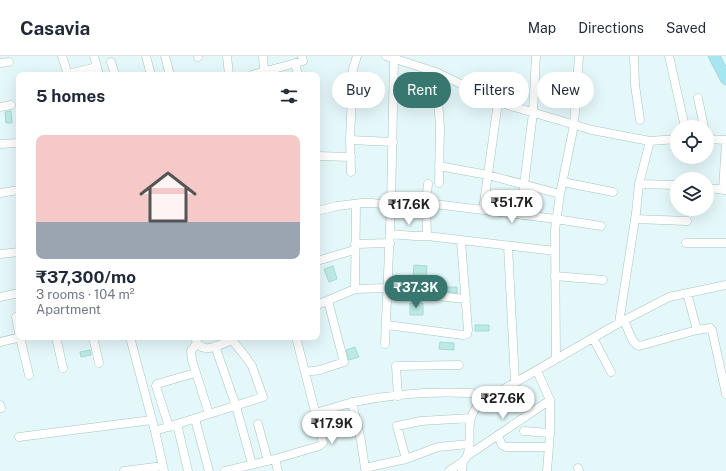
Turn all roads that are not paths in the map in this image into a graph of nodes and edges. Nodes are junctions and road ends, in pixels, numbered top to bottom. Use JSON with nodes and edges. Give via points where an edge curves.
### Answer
{"nodes":[{"id":1,"x":62,"y":56,"type":"edge"},
{"id":2,"x":94,"y":56,"type":"edge"},
{"id":3,"x":146,"y":56,"type":"edge"},
{"id":4,"x":165,"y":56,"type":"edge"},
{"id":5,"x":227,"y":56,"type":"edge"},
{"id":6,"x":263,"y":56,"type":"edge"},
{"id":7,"x":302,"y":56,"type":"edge"},
{"id":8,"x":357,"y":56,"type":"edge"},
{"id":9,"x":536,"y":56,"type":"edge"},
{"id":10,"x":579,"y":56,"type":"edge"},
{"id":11,"x":634,"y":56,"type":"edge"},
{"id":12,"x":669,"y":56,"type":"edge"},
{"id":13,"x":714,"y":56,"type":"edge"},
{"id":14,"x":390,"y":57,"type":"edge"},
{"id":15,"x":111,"y":62,"type":"dead end"},
{"id":16,"x":296,"y":63,"type":"junction"},
{"id":17,"x":98,"y":71,"type":"edge"},
{"id":18,"x":67,"y":72,"type":"edge"},
{"id":19,"x":114,"y":72,"type":"edge"},
{"id":20,"x":150,"y":72,"type":"edge"},
{"id":21,"x":169,"y":72,"type":"edge"},
{"id":22,"x":228,"y":72,"type":"edge"},
{"id":23,"x":264,"y":72,"type":"joint"},
{"id":24,"x":298,"y":72,"type":"edge"},
{"id":25,"x":436,"y":72,"type":"edge"},
{"id":26,"x":726,"y":79,"type":"edge"},
{"id":27,"x":698,"y":98,"type":"dead end"},
{"id":28,"x":11,"y":105,"type":"dead end"},
{"id":29,"x":0,"y":106,"type":"edge"},
{"id":30,"x":439,"y":108,"type":"edge"},
{"id":31,"x":497,"y":108,"type":"edge"},
{"id":32,"x":517,"y":108,"type":"edge"},
{"id":33,"x":533,"y":113,"type":"junction"},
{"id":34,"x":640,"y":120,"type":"dead end"},
{"id":35,"x":683,"y":120,"type":"edge"},
{"id":36,"x":703,"y":120,"type":"edge"},
{"id":37,"x":574,"y":125,"type":"junction"},
{"id":38,"x":714,"y":139,"type":"edge"},
{"id":39,"x":350,"y":140,"type":"junction"},
{"id":40,"x":670,"y":140,"type":"edge"},
{"id":41,"x":726,"y":140,"type":"edge"},
{"id":42,"x":650,"y":141,"type":"junction"},
{"id":43,"x":393,"y":142,"type":"junction"},
{"id":44,"x":16,"y":143,"type":"edge"},
{"id":45,"x":0,"y":144,"type":"edge"},
{"id":46,"x":320,"y":156,"type":"edge"},
{"id":47,"x":351,"y":156,"type":"junction"},
{"id":48,"x":439,"y":166,"type":"junction"},
{"id":49,"x":351,"y":172,"type":"dead end"},
{"id":50,"x":488,"y":175,"type":"junction"},
{"id":51,"x":563,"y":182,"type":"junction"},
{"id":52,"x":439,"y":183,"type":"dead end"},
{"id":53,"x":428,"y":184,"type":"dead end"},
{"id":54,"x":639,"y":184,"type":"junction"},
{"id":55,"x":524,"y":185,"type":"junction"},
{"id":56,"x":670,"y":185,"type":"edge"},
{"id":57,"x":714,"y":189,"type":"edge"},
{"id":58,"x":16,"y":190,"type":"edge"},
{"id":59,"x":724,"y":190,"type":"edge"},
{"id":60,"x":613,"y":192,"type":"dead end"},
{"id":61,"x":0,"y":193,"type":"edge"},
{"id":62,"x":560,"y":194,"type":"junction"},
{"id":63,"x":426,"y":203,"type":"junction"},
{"id":64,"x":356,"y":204,"type":"junction"},
{"id":65,"x":392,"y":205,"type":"junction"},
{"id":66,"x":320,"y":210,"type":"edge"},
{"id":67,"x":483,"y":210,"type":"junction"},
{"id":68,"x":522,"y":215,"type":"junction"},
{"id":69,"x":556,"y":219,"type":"junction"},
{"id":70,"x":635,"y":219,"type":"junction"},
{"id":71,"x":688,"y":221,"type":"dead end"},
{"id":72,"x":601,"y":226,"type":"dead end"},
{"id":73,"x":390,"y":234,"type":"junction"},
{"id":74,"x":427,"y":236,"type":"junction"},
{"id":75,"x":461,"y":241,"type":"junction"},
{"id":76,"x":390,"y":243,"type":"junction"},
{"id":77,"x":686,"y":243,"type":"dead end"},
{"id":78,"x":726,"y":243,"type":"edge"},
{"id":79,"x":508,"y":246,"type":"junction"},
{"id":80,"x":355,"y":247,"type":"junction"},
{"id":81,"x":555,"y":251,"type":"junction"},
{"id":82,"x":16,"y":252,"type":"edge"},
{"id":83,"x":0,"y":254,"type":"edge"},
{"id":84,"x":320,"y":260,"type":"edge"},
{"id":85,"x":555,"y":276,"type":"junction"},
{"id":86,"x":603,"y":280,"type":"dead end"},
{"id":87,"x":726,"y":285,"type":"edge"},
{"id":88,"x":355,"y":289,"type":"junction"},
{"id":89,"x":388,"y":290,"type":"junction"},
{"id":90,"x":686,"y":293,"type":"junction"},
{"id":91,"x":16,"y":294,"type":"edge"},
{"id":92,"x":0,"y":297,"type":"edge"},
{"id":93,"x":466,"y":299,"type":"junction"},
{"id":94,"x":328,"y":300,"type":"junction"},
{"id":95,"x":320,"y":304,"type":"edge"},
{"id":96,"x":622,"y":321,"type":"junction"},
{"id":97,"x":387,"y":325,"type":"junction"},
{"id":98,"x":697,"y":330,"type":"junction"},
{"id":99,"x":16,"y":338,"type":"edge"},
{"id":100,"x":593,"y":338,"type":"junction"},
{"id":101,"x":21,"y":340,"type":"edge"},
{"id":102,"x":57,"y":340,"type":"edge"},
{"id":103,"x":94,"y":340,"type":"edge"},
{"id":104,"x":131,"y":340,"type":"edge"},
{"id":105,"x":196,"y":340,"type":"edge"},
{"id":106,"x":230,"y":340,"type":"edge"},
{"id":107,"x":233,"y":340,"type":"edge"},
{"id":108,"x":297,"y":340,"type":"edge"},
{"id":109,"x":0,"y":342,"type":"edge"},
{"id":110,"x":385,"y":344,"type":"dead end"},
{"id":111,"x":216,"y":346,"type":"junction"},
{"id":112,"x":556,"y":358,"type":"junction"},
{"id":113,"x":722,"y":358,"type":"edge"},
{"id":114,"x":99,"y":363,"type":"dead end"},
{"id":115,"x":459,"y":365,"type":"dead end"},
{"id":116,"x":62,"y":368,"type":"dead end"},
{"id":117,"x":537,"y":371,"type":"junction"},
{"id":118,"x":305,"y":372,"type":"junction"},
{"id":119,"x":610,"y":372,"type":"dead end"},
{"id":120,"x":195,"y":373,"type":"junction"},
{"id":121,"x":29,"y":375,"type":"dead end"},
{"id":122,"x":515,"y":382,"type":"junction"},
{"id":123,"x":726,"y":394,"type":"edge"},
{"id":124,"x":492,"y":395,"type":"junction"},
{"id":125,"x":398,"y":396,"type":"junction"},
{"id":126,"x":550,"y":400,"type":"junction"},
{"id":127,"x":352,"y":402,"type":"junction"},
{"id":128,"x":236,"y":406,"type":"junction"},
{"id":129,"x":315,"y":412,"type":"junction"},
{"id":130,"x":209,"y":414,"type":"junction"},
{"id":131,"x":471,"y":418,"type":"junction"},
{"id":132,"x":195,"y":419,"type":"junction"},
{"id":133,"x":152,"y":420,"type":"junction"},
{"id":134,"x":258,"y":424,"type":"dead end"},
{"id":135,"x":173,"y":426,"type":"junction"},
{"id":136,"x":155,"y":431,"type":"junction"},
{"id":137,"x":524,"y":431,"type":"dead end"},
{"id":138,"x":550,"y":432,"type":"junction"},
{"id":139,"x":498,"y":436,"type":"junction"},
{"id":140,"x":19,"y":437,"type":"dead end"},
{"id":141,"x":469,"y":444,"type":"junction"},
{"id":142,"x":549,"y":447,"type":"junction"},
{"id":143,"x":465,"y":458,"type":"junction"},
{"id":144,"x":406,"y":459,"type":"junction"},
{"id":145,"x":272,"y":460,"type":"junction"},
{"id":146,"x":256,"y":466,"type":"edge"},
{"id":147,"x":163,"y":468,"type":"edge"},
{"id":148,"x":151,"y":469,"type":"edge"},
{"id":149,"x":237,"y":470,"type":"edge"},
{"id":150,"x":124,"y":471,"type":"edge"},
{"id":151,"x":188,"y":471,"type":"edge"},
{"id":152,"x":209,"y":471,"type":"edge"},
{"id":153,"x":225,"y":471,"type":"edge"},
{"id":154,"x":278,"y":471,"type":"edge"},
{"id":155,"x":449,"y":471,"type":"edge"},
{"id":156,"x":462,"y":471,"type":"edge"},
{"id":157,"x":548,"y":471,"type":"edge"}],
"edges":[{"from":1,"to":18,"type":"street"},
{"from":2,"to":17,"type":"street"},
{"from":3,"to":20,"type":"street"},
{"from":4,"to":21,"type":"street"},
{"from":5,"to":22,"type":"street"},
{"from":6,"to":23,"type":"street"},
{"from":7,"to":16,"type":"street","via":[[303,61]]},
{"from":8,"to":39,"type":"street","via":[[353,68]]},
{"from":9,"to":33,"type":"street"},
{"from":10,"to":37,"type":"street"},
{"from":11,"to":34,"type":"street"},
{"from":12,"to":35,"type":"street"},
{"from":13,"to":26,"type":"main road"},
{"from":14,"to":25,"type":"street"},
{"from":14,"to":43,"type":"street"},
{"from":15,"to":19,"type":"street"},
{"from":16,"to":23,"type":"street"},
{"from":16,"to":24,"type":"street"},
{"from":27,"to":36,"type":"street"},
{"from":28,"to":29,"type":"street"},
{"from":30,"to":48,"type":"street"},
{"from":31,"to":50,"type":"street"},
{"from":32,"to":33,"type":"street"},
{"from":33,"to":37,"type":"street"},
{"from":33,"to":55,"type":"street"},
{"from":37,"to":42,"type":"street"},
{"from":37,"to":51,"type":"street"},
{"from":38,"to":41,"type":"street"},
{"from":39,"to":43,"type":"street"},
{"from":39,"to":47,"type":"street"},
{"from":40,"to":42,"type":"street"},
{"from":41,"to":59,"type":"street"},
{"from":42,"to":54,"type":"street"},
{"from":43,"to":65,"type":"street"},
{"from":44,"to":45,"type":"street"},
{"from":46,"to":47,"type":"street"},
{"from":47,"to":49,"type":"street"},
{"from":48,"to":50,"type":"street"},
{"from":48,"to":52,"type":"street"},
{"from":50,"to":55,"type":"street"},
{"from":50,"to":67,"type":"street"},
{"from":51,"to":60,"type":"street"},
{"from":51,"to":62,"type":"street"},
{"from":53,"to":63,"type":"street"},
{"from":54,"to":56,"type":"street"},
{"from":54,"to":70,"type":"street"},
{"from":55,"to":62,"type":"street"},
{"from":55,"to":68,"type":"street"},
{"from":57,"to":59,"type":"street"},
{"from":58,"to":61,"type":"street"},
{"from":62,"to":69,"type":"street"},
{"from":63,"to":65,"type":"street"},
{"from":63,"to":67,"type":"street"},
{"from":63,"to":74,"type":"street"},
{"from":64,"to":65,"type":"street"},
{"from":64,"to":66,"type":"street"},
{"from":64,"to":80,"type":"street"},
{"from":65,"to":73,"type":"street"},
{"from":67,"to":68,"type":"street"},
{"from":68,"to":69,"type":"street"},
{"from":69,"to":72,"type":"street"},
{"from":69,"to":81,"type":"street"},
{"from":70,"to":71,"type":"street"},
{"from":70,"to":96,"type":"street"},
{"from":73,"to":74,"type":"street"},
{"from":73,"to":76,"type":"street"},
{"from":74,"to":75,"type":"street"},
{"from":75,"to":79,"type":"street"},
{"from":75,"to":93,"type":"street"},
{"from":76,"to":80,"type":"street"},
{"from":76,"to":89,"type":"street"},
{"from":77,"to":78,"type":"street"},
{"from":79,"to":81,"type":"street"},
{"from":79,"to":122,"type":"street"},
{"from":80,"to":84,"type":"street"},
{"from":80,"to":88,"type":"street"},
{"from":81,"to":85,"type":"street"},
{"from":82,"to":83,"type":"street"},
{"from":85,"to":86,"type":"street"},
{"from":85,"to":112,"type":"street"},
{"from":87,"to":90,"type":"street"},
{"from":88,"to":89,"type":"street"},
{"from":88,"to":94,"type":"street"},
{"from":89,"to":93,"type":"street"},
{"from":89,"to":97,"type":"street"},
{"from":90,"to":96,"type":"street","via":[[669,297]]},
{"from":90,"to":98,"type":"street"},
{"from":91,"to":92,"type":"street"},
{"from":93,"to":97,"type":"street","via":[[468,330],[465,335]]},
{"from":94,"to":95,"type":"street"},
{"from":94,"to":118,"type":"street","via":[[344,362]]},
{"from":96,"to":98,"type":"street","via":[[639,346]]},
{"from":96,"to":100,"type":"street"},
{"from":97,"to":110,"type":"street"},
{"from":98,"to":113,"type":"street","via":[[712,330]]},
{"from":99,"to":109,"type":"street"},
{"from":100,"to":112,"type":"street"},
{"from":100,"to":119,"type":"street"},
{"from":101,"to":121,"type":"street"},
{"from":102,"to":116,"type":"street"},
{"from":103,"to":114,"type":"street"},
{"from":104,"to":133,"type":"street"},
{"from":105,"to":111,"type":"street","via":[[200,347],[206,349]]},
{"from":105,"to":120,"type":"street","via":[[191,351]]},
{"from":106,"to":111,"type":"street"},
{"from":107,"to":128,"type":"street","via":[[252,366],[262,397]]},
{"from":108,"to":118,"type":"street"},
{"from":111,"to":128,"type":"street"},
{"from":112,"to":117,"type":"street"},
{"from":113,"to":123,"type":"street"},
{"from":115,"to":125,"type":"street","via":[[396,366]]},
{"from":117,"to":122,"type":"street"},
{"from":117,"to":126,"type":"street"},
{"from":118,"to":129,"type":"street"},
{"from":120,"to":130,"type":"street"},
{"from":120,"to":135,"type":"street","via":[[156,386]]},
{"from":122,"to":124,"type":"street"},
{"from":124,"to":125,"type":"street","via":[[465,392]]},
{"from":124,"to":131,"type":"street","via":[[481,402]]},
{"from":125,"to":127,"type":"street"},
{"from":126,"to":138,"type":"street"},
{"from":126,"to":139,"type":"street"},
{"from":127,"to":129,"type":"street"},
{"from":127,"to":144,"type":"street","via":[[365,468]]},
{"from":128,"to":130,"type":"street"},
{"from":128,"to":146,"type":"street"},
{"from":129,"to":145,"type":"street","via":[[323,440],[321,445]]},
{"from":130,"to":132,"type":"street"},
{"from":131,"to":141,"type":"street"},
{"from":131,"to":144,"type":"street","via":[[421,421],[397,426]]},
{"from":132,"to":135,"type":"street"},
{"from":132,"to":152,"type":"street"},
{"from":133,"to":136,"type":"street"},
{"from":133,"to":140,"type":"street"},
{"from":134,"to":145,"type":"street"},
{"from":135,"to":136,"type":"street"},
{"from":135,"to":151,"type":"street"},
{"from":136,"to":147,"type":"street"},
{"from":137,"to":138,"type":"street"},
{"from":138,"to":142,"type":"street"},
{"from":139,"to":142,"type":"street","via":[[506,447]]},
{"from":139,"to":143,"type":"street"},
{"from":141,"to":143,"type":"street"},
{"from":141,"to":144,"type":"street","via":[[438,447]]},
{"from":142,"to":157,"type":"street"},
{"from":143,"to":155,"type":"street"},
{"from":143,"to":156,"type":"street"},
{"from":145,"to":146,"type":"street"},
{"from":145,"to":154,"type":"street"},
{"from":146,"to":149,"type":"street"},
{"from":147,"to":148,"type":"street"},
{"from":148,"to":150,"type":"street"},
{"from":149,"to":153,"type":"street"}]}
